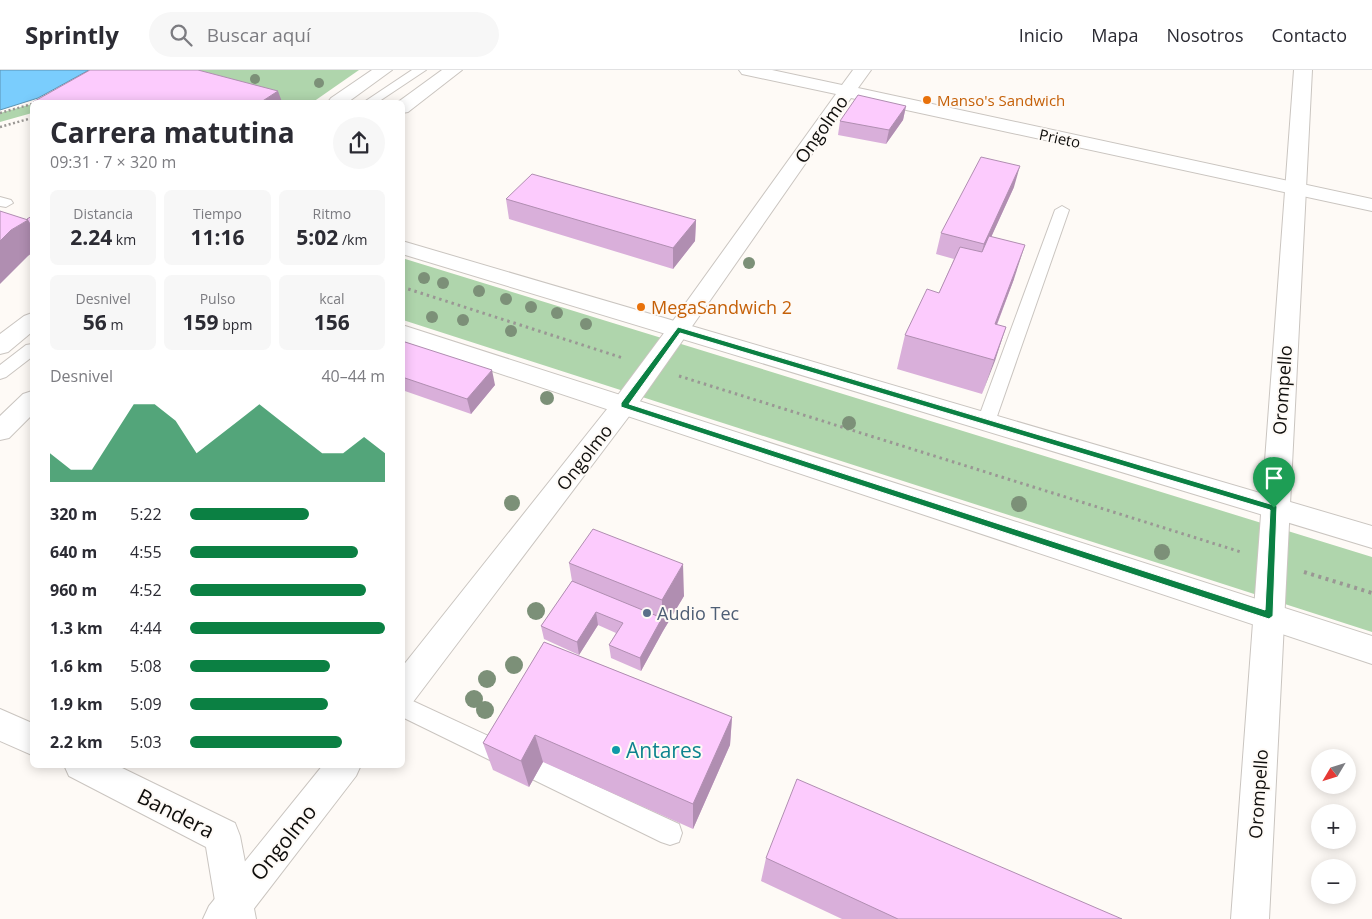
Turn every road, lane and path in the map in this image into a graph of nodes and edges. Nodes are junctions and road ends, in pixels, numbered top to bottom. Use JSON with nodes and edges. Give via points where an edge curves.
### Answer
{"nodes":[{"id":1,"x":383,"y":70,"type":"edge"},
{"id":2,"x":420,"y":70,"type":"edge"},
{"id":3,"x":432,"y":70,"type":"edge"},
{"id":4,"x":453,"y":70,"type":"edge"},
{"id":5,"x":748,"y":70,"type":"edge"},
{"id":6,"x":862,"y":70,"type":"edge"},
{"id":7,"x":1303,"y":70,"type":"edge"},
{"id":8,"x":847,"y":92,"type":"junction"},
{"id":9,"x":341,"y":100,"type":"edge"},
{"id":10,"x":373,"y":100,"type":"edge"},
{"id":11,"x":392,"y":100,"type":"edge"},
{"id":12,"x":30,"y":105,"type":"edge"},
{"id":13,"x":405,"y":106,"type":"edge"},
{"id":14,"x":0,"y":113,"type":"edge"},
{"id":15,"x":30,"y":119,"type":"edge"},
{"id":16,"x":0,"y":127,"type":"edge"},
{"id":17,"x":1294,"y":188,"type":"junction"},
{"id":18,"x":1372,"y":205,"type":"edge"},
{"id":19,"x":1062,"y":210,"type":"dead end"},
{"id":20,"x":405,"y":248,"type":"edge"},
{"id":21,"x":405,"y":288,"type":"edge"},
{"id":22,"x":30,"y":323,"type":"edge"},
{"id":23,"x":678,"y":330,"type":"junction"},
{"id":24,"x":405,"y":334,"type":"edge"},
{"id":25,"x":0,"y":346,"type":"edge"},
{"id":26,"x":30,"y":350,"type":"edge"},
{"id":27,"x":30,"y":364,"type":"edge"},
{"id":28,"x":652,"y":367,"type":"junction"},
{"id":29,"x":0,"y":373,"type":"edge"},
{"id":30,"x":0,"y":387,"type":"edge"},
{"id":31,"x":30,"y":402,"type":"edge"},
{"id":32,"x":624,"y":405,"type":"junction"},
{"id":33,"x":986,"y":422,"type":"junction"},
{"id":34,"x":0,"y":431,"type":"edge"},
{"id":35,"x":1274,"y":508,"type":"junction"},
{"id":36,"x":1372,"y":537,"type":"edge"},
{"id":37,"x":1272,"y":562,"type":"junction"},
{"id":38,"x":1372,"y":593,"type":"edge"},
{"id":39,"x":1269,"y":616,"type":"junction"},
{"id":40,"x":1372,"y":650,"type":"edge"},
{"id":41,"x":405,"y":688,"type":"edge"},
{"id":42,"x":405,"y":707,"type":"edge"},
{"id":43,"x":0,"y":724,"type":"edge"},
{"id":44,"x":30,"y":739,"type":"edge"},
{"id":45,"x":502,"y":754,"type":"edge"},
{"id":46,"x":87,"y":768,"type":"edge"},
{"id":47,"x":342,"y":768,"type":"edge"},
{"id":48,"x":538,"y":770,"type":"edge"},
{"id":49,"x":670,"y":833,"type":"dead end"},
{"id":50,"x":231,"y":914,"type":"edge"},
{"id":51,"x":1250,"y":919,"type":"edge"}],
"edges":[{"from":1,"to":9,"type":"street"},
{"from":2,"to":10,"type":"lane"},
{"from":3,"to":11,"type":"lane"},
{"from":4,"to":13,"type":"street"},
{"from":5,"to":8,"type":"street","name":"Prieto"},
{"from":6,"to":8,"type":"street","name":"Ongolmo"},
{"from":7,"to":17,"type":"street","name":"Orompello"},
{"from":8,"to":17,"type":"street","name":"Prieto"},
{"from":8,"to":23,"type":"street","name":"Ongolmo"},
{"from":12,"to":14,"type":"path"},
{"from":15,"to":16,"type":"path"},
{"from":17,"to":18,"type":"street","name":"Prieto"},
{"from":17,"to":35,"type":"street","name":"Orompello"},
{"from":19,"to":33,"type":"lane"},
{"from":20,"to":23,"type":"street"},
{"from":21,"to":28,"type":"path"},
{"from":22,"to":25,"type":"street"},
{"from":23,"to":28,"type":"street","name":"Ongolmo"},
{"from":23,"to":33,"type":"street"},
{"from":24,"to":32,"type":"street"},
{"from":26,"to":29,"type":"lane"},
{"from":27,"to":30,"type":"lane"},
{"from":28,"to":32,"type":"street","name":"Ongolmo"},
{"from":28,"to":37,"type":"path"},
{"from":31,"to":34,"type":"street"},
{"from":32,"to":39,"type":"street"},
{"from":32,"to":41,"type":"street","name":"Ongolmo"},
{"from":33,"to":35,"type":"street"},
{"from":35,"to":36,"type":"street"},
{"from":35,"to":37,"type":"street","name":"Orompello"},
{"from":37,"to":38,"type":"path"},
{"from":37,"to":39,"type":"street","name":"Orompello"},
{"from":39,"to":40,"type":"street"},
{"from":39,"to":51,"type":"street","name":"Orompello"},
{"from":42,"to":45,"type":"lane"},
{"from":43,"to":44,"type":"street"},
{"from":46,"to":50,"type":"street","name":"Bandera","via":[[222,836]]},
{"from":47,"to":50,"type":"street","name":"Ongolmo"},
{"from":48,"to":49,"type":"lane"}]}
